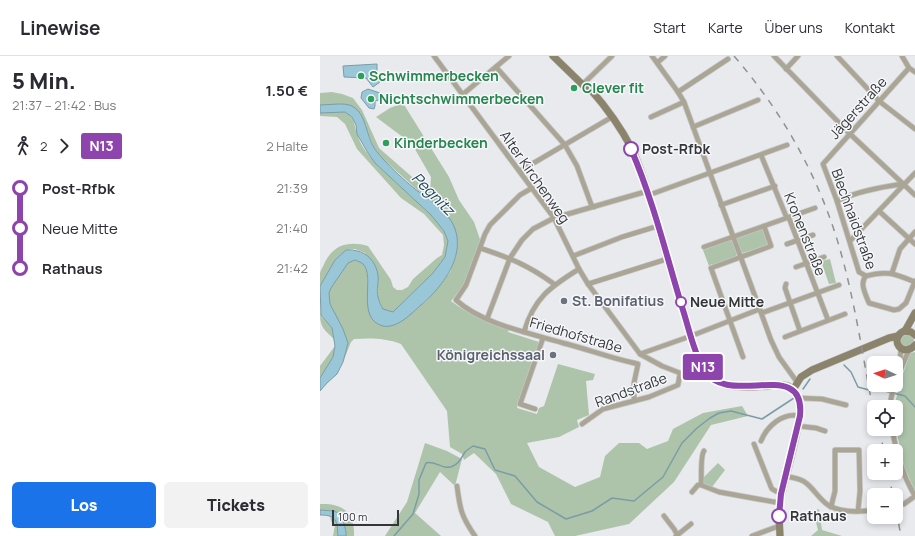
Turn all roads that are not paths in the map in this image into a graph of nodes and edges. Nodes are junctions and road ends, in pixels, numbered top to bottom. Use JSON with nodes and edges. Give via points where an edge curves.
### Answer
{"nodes":[{"id":1,"x":434,"y":56,"type":"edge"},
{"id":2,"x":509,"y":56,"type":"edge"},
{"id":3,"x":553,"y":56,"type":"edge"},
{"id":4,"x":612,"y":56,"type":"edge"},
{"id":5,"x":652,"y":56,"type":"edge"},
{"id":6,"x":665,"y":56,"type":"edge"},
{"id":7,"x":774,"y":56,"type":"edge"},
{"id":8,"x":798,"y":56,"type":"edge"},
{"id":9,"x":837,"y":56,"type":"edge"},
{"id":10,"x":902,"y":56,"type":"edge"},
{"id":11,"x":728,"y":59,"type":"dead end"},
{"id":12,"x":658,"y":62,"type":"junction"},
{"id":13,"x":496,"y":67,"type":"junction"},
{"id":14,"x":909,"y":68,"type":"junction"},
{"id":15,"x":786,"y":69,"type":"junction"},
{"id":16,"x":915,"y":72,"type":"edge"},
{"id":17,"x":585,"y":86,"type":"junction"},
{"id":18,"x":678,"y":92,"type":"junction"},
{"id":19,"x":462,"y":95,"type":"junction"},
{"id":20,"x":758,"y":100,"type":"dead end"},
{"id":21,"x":879,"y":101,"type":"junction"},
{"id":22,"x":684,"y":102,"type":"junction"},
{"id":23,"x":610,"y":115,"type":"junction"},
{"id":24,"x":652,"y":117,"type":"dead end"},
{"id":25,"x":694,"y":127,"type":"junction"},
{"id":26,"x":915,"y":129,"type":"edge"},
{"id":27,"x":849,"y":133,"type":"junction"},
{"id":28,"x":565,"y":145,"type":"junction"},
{"id":29,"x":787,"y":145,"type":"dead end"},
{"id":30,"x":761,"y":155,"type":"junction"},
{"id":31,"x":823,"y":164,"type":"joint"},
{"id":32,"x":520,"y":171,"type":"junction"},
{"id":33,"x":915,"y":173,"type":"edge"},
{"id":34,"x":709,"y":174,"type":"junction"},
{"id":35,"x":904,"y":184,"type":"junction"},
{"id":36,"x":775,"y":186,"type":"junction"},
{"id":37,"x":532,"y":188,"type":"junction"},
{"id":38,"x":648,"y":193,"type":"junction"},
{"id":39,"x":915,"y":195,"type":"edge"},
{"id":40,"x":837,"y":201,"type":"junction"},
{"id":41,"x":722,"y":205,"type":"junction"},
{"id":42,"x":594,"y":207,"type":"junction"},
{"id":43,"x":815,"y":208,"type":"dead end"},
{"id":44,"x":879,"y":212,"type":"junction"},
{"id":45,"x":554,"y":218,"type":"junction"},
{"id":46,"x":789,"y":218,"type":"junction"},
{"id":47,"x":658,"y":226,"type":"junction"},
{"id":48,"x":764,"y":226,"type":"junction"},
{"id":49,"x":915,"y":232,"type":"edge"},
{"id":50,"x":813,"y":235,"type":"dead end"},
{"id":51,"x":733,"y":237,"type":"junction"},
{"id":52,"x":909,"y":239,"type":"junction"},
{"id":53,"x":798,"y":241,"type":"junction"},
{"id":54,"x":850,"y":241,"type":"junction"},
{"id":55,"x":787,"y":244,"type":"dead end"},
{"id":56,"x":915,"y":244,"type":"edge"},
{"id":57,"x":480,"y":248,"type":"junction"},
{"id":58,"x":704,"y":248,"type":"dead end"},
{"id":59,"x":573,"y":256,"type":"junction"},
{"id":60,"x":824,"y":256,"type":"dead end"},
{"id":61,"x":740,"y":257,"type":"junction"},
{"id":62,"x":510,"y":258,"type":"junction"},
{"id":63,"x":667,"y":259,"type":"junction"},
{"id":64,"x":806,"y":264,"type":"junction"},
{"id":65,"x":796,"y":267,"type":"dead end"},
{"id":66,"x":579,"y":268,"type":"junction"},
{"id":67,"x":892,"y":273,"type":"junction"},
{"id":68,"x":866,"y":276,"type":"junction"},
{"id":69,"x":915,"y":282,"type":"edge"},
{"id":70,"x":554,"y":284,"type":"junction"},
{"id":71,"x":588,"y":284,"type":"junction"},
{"id":72,"x":786,"y":284,"type":"dead end"},
{"id":73,"x":839,"y":285,"type":"dead end"},
{"id":74,"x":816,"y":292,"type":"junction"},
{"id":75,"x":790,"y":303,"type":"junction"},
{"id":76,"x":761,"y":311,"type":"junction"},
{"id":77,"x":845,"y":314,"type":"dead end"},
{"id":78,"x":915,"y":314,"type":"edge"},
{"id":79,"x":487,"y":319,"type":"junction"},
{"id":80,"x":828,"y":320,"type":"junction"},
{"id":81,"x":730,"y":321,"type":"junction"},
{"id":82,"x":800,"y":331,"type":"junction"},
{"id":83,"x":524,"y":332,"type":"junction"},
{"id":84,"x":911,"y":333,"type":"edge"},
{"id":85,"x":691,"y":336,"type":"junction"},
{"id":86,"x":898,"y":336,"type":"junction"},
{"id":87,"x":785,"y":337,"type":"dead end"},
{"id":88,"x":543,"y":338,"type":"junction"},
{"id":89,"x":883,"y":342,"type":"junction"},
{"id":90,"x":909,"y":347,"type":"edge"},
{"id":91,"x":640,"y":354,"type":"junction"},
{"id":92,"x":743,"y":357,"type":"dead end"},
{"id":93,"x":903,"y":362,"type":"edge"},
{"id":94,"x":903,"y":362,"type":"edge"},
{"id":95,"x":634,"y":363,"type":"junction"},
{"id":96,"x":680,"y":373,"type":"junction"},
{"id":97,"x":710,"y":377,"type":"junction"},
{"id":98,"x":797,"y":382,"type":"junction"},
{"id":99,"x":796,"y":394,"type":"junction"},
{"id":100,"x":634,"y":401,"type":"junction"},
{"id":101,"x":846,"y":405,"type":"dead end"},
{"id":102,"x":534,"y":409,"type":"dead end"},
{"id":103,"x":800,"y":416,"type":"junction"},
{"id":104,"x":582,"y":424,"type":"dead end"},
{"id":105,"x":798,"y":426,"type":"junction"},
{"id":106,"x":825,"y":431,"type":"dead end"},
{"id":107,"x":893,"y":436,"type":"edge"},
{"id":108,"x":762,"y":441,"type":"dead end"},
{"id":109,"x":754,"y":444,"type":"dead end"},
{"id":110,"x":704,"y":451,"type":"dead end"},
{"id":111,"x":786,"y":476,"type":"junction"},
{"id":112,"x":701,"y":485,"type":"junction"},
{"id":113,"x":457,"y":486,"type":"dead end"},
{"id":114,"x":692,"y":492,"type":"dead end"},
{"id":115,"x":781,"y":494,"type":"junction"},
{"id":116,"x":915,"y":496,"type":"edge"},
{"id":117,"x":780,"y":503,"type":"junction"},
{"id":118,"x":904,"y":504,"type":"tunnel mouth"},
{"id":119,"x":831,"y":507,"type":"junction"},
{"id":120,"x":867,"y":510,"type":"edge"},
{"id":121,"x":858,"y":511,"type":"junction"},
{"id":122,"x":664,"y":516,"type":"dead end"},
{"id":123,"x":690,"y":524,"type":"dead end"},
{"id":124,"x":779,"y":526,"type":"junction"},
{"id":125,"x":475,"y":536,"type":"edge"},
{"id":126,"x":677,"y":536,"type":"edge"},
{"id":127,"x":752,"y":536,"type":"edge"},
{"id":128,"x":780,"y":536,"type":"edge"}],
"edges":[{"from":1,"to":19,"type":"street","name":"Alter Kirchenweg"},
{"from":2,"to":13,"type":"street"},
{"from":3,"to":17,"type":"main road"},
{"from":4,"to":17,"type":"street"},
{"from":5,"to":12,"type":"street"},
{"from":6,"to":12,"type":"street"},
{"from":7,"to":15,"type":"street"},
{"from":8,"to":15,"type":"street"},
{"from":9,"to":21,"type":"street"},
{"from":10,"to":14,"type":"street"},
{"from":11,"to":18,"type":"street"},
{"from":12,"to":18,"type":"street"},
{"from":13,"to":19,"type":"street"},
{"from":13,"to":28,"type":"street"},
{"from":14,"to":16,"type":"street"},
{"from":14,"to":21,"type":"street","name":"Jägerstraße"},
{"from":15,"to":27,"type":"street"},
{"from":17,"to":23,"type":"main road","via":[[608,109]]},
{"from":18,"to":22,"type":"street"},
{"from":19,"to":32,"type":"street","name":"Alter Kirchenweg"},
{"from":20,"to":25,"type":"street"},
{"from":21,"to":26,"type":"street"},
{"from":21,"to":27,"type":"street","name":"Jägerstraße"},
{"from":22,"to":24,"type":"street"},
{"from":22,"to":25,"type":"street"},
{"from":23,"to":28,"type":"street"},
{"from":23,"to":38,"type":"main road","via":[[631,149]]},
{"from":25,"to":34,"type":"street"},
{"from":27,"to":31,"type":"street","name":"Jägerstraße"},
{"from":27,"to":35,"type":"street"},
{"from":28,"to":32,"type":"street"},
{"from":28,"to":42,"type":"street"},
{"from":29,"to":30,"type":"street"},
{"from":30,"to":34,"type":"street"},
{"from":30,"to":36,"type":"street","name":"Kronenstraße"},
{"from":31,"to":40,"type":"street","name":"Blechhaidstraße"},
{"from":32,"to":37,"type":"street","name":"Alter Kirchenweg"},
{"from":33,"to":35,"type":"street"},
{"from":34,"to":38,"type":"street"},
{"from":34,"to":41,"type":"street"},
{"from":35,"to":39,"type":"street"},
{"from":35,"to":40,"type":"street","via":[[849,195]]},
{"from":35,"to":44,"type":"street"},
{"from":36,"to":41,"type":"street"},
{"from":36,"to":46,"type":"street","name":"Kronenstraße"},
{"from":37,"to":45,"type":"street","name":"Alter Kirchenweg"},
{"from":37,"to":57,"type":"street","via":[[520,195],[490,225]]},
{"from":38,"to":42,"type":"street"},
{"from":38,"to":47,"type":"main road"},
{"from":40,"to":54,"type":"street","name":"Blechhaidstraße"},
{"from":41,"to":51,"type":"street"},
{"from":42,"to":45,"type":"street"},
{"from":43,"to":46,"type":"street"},
{"from":44,"to":52,"type":"street"},
{"from":44,"to":54,"type":"street"},
{"from":45,"to":59,"type":"street","name":"Alter Kirchenweg"},
{"from":45,"to":62,"type":"street","via":[[533,229]]},
{"from":46,"to":48,"type":"street"},
{"from":46,"to":53,"type":"street","name":"Kronenstraße"},
{"from":47,"to":59,"type":"street"},
{"from":47,"to":63,"type":"main road"},
{"from":48,"to":51,"type":"street"},
{"from":48,"to":61,"type":"street","via":[[771,246]]},
{"from":49,"to":52,"type":"street"},
{"from":50,"to":53,"type":"street"},
{"from":51,"to":58,"type":"street"},
{"from":51,"to":61,"type":"street"},
{"from":52,"to":56,"type":"street"},
{"from":52,"to":67,"type":"street","via":[[900,249]]},
{"from":53,"to":55,"type":"street"},
{"from":53,"to":64,"type":"street","name":"Kronenstraße"},
{"from":54,"to":68,"type":"street","name":"Blechhaidstraße","via":[[859,272]]},
{"from":57,"to":62,"type":"street"},
{"from":57,"to":79,"type":"street","name":"Friedhofstraße","via":[[466,285],[456,300],[464,308]]},
{"from":59,"to":66,"type":"street","name":"Alter Kirchenweg"},
{"from":60,"to":64,"type":"street"},
{"from":61,"to":76,"type":"street"},
{"from":61,"to":81,"type":"street","via":[[711,268]]},
{"from":62,"to":70,"type":"street","via":[[536,271]]},
{"from":62,"to":79,"type":"street"},
{"from":63,"to":71,"type":"street"},
{"from":63,"to":85,"type":"main road"},
{"from":64,"to":65,"type":"street"},
{"from":64,"to":74,"type":"street","name":"Kronenstraße"},
{"from":66,"to":70,"type":"street"},
{"from":66,"to":71,"type":"street","name":"Alter Kirchenweg"},
{"from":67,"to":68,"type":"street"},
{"from":67,"to":69,"type":"street"},
{"from":68,"to":69,"type":"street","name":"Blechhaidstraße","via":[[862,282],[868,303],[894,310],[899,310],[906,303]]},
{"from":70,"to":83,"type":"street","via":[[532,309]]},
{"from":71,"to":91,"type":"street","name":"Alter Kirchenweg"},
{"from":72,"to":75,"type":"street"},
{"from":73,"to":74,"type":"street"},
{"from":74,"to":75,"type":"street"},
{"from":74,"to":80,"type":"street","name":"Kronenstraße"},
{"from":75,"to":76,"type":"street"},
{"from":75,"to":82,"type":"street"},
{"from":76,"to":81,"type":"street"},
{"from":76,"to":98,"type":"street","via":[[779,357]]},
{"from":77,"to":80,"type":"street"},
{"from":78,"to":84,"type":"main road"},
{"from":79,"to":83,"type":"street","name":"Friedhofstraße"},
{"from":80,"to":82,"type":"street"},
{"from":81,"to":85,"type":"street"},
{"from":81,"to":92,"type":"street"},
{"from":82,"to":87,"type":"street"},
{"from":83,"to":88,"type":"street","name":"Friedhofstraße"},
{"from":84,"to":86,"type":"main road","via":[[902,332]]},
{"from":85,"to":91,"type":"street"},
{"from":85,"to":97,"type":"main road","via":[[698,358]]},
{"from":86,"to":89,"type":"main road"},
{"from":86,"to":90,"type":"main road"},
{"from":88,"to":95,"type":"street","name":"Friedhofstraße"},
{"from":88,"to":102,"type":"street","via":[[520,404]]},
{"from":89,"to":90,"type":"main road"},
{"from":89,"to":98,"type":"main road","via":[[812,370]]},
{"from":90,"to":93,"type":"street"},
{"from":90,"to":94,"type":"street"},
{"from":91,"to":95,"type":"street","name":"Friedhofstraße"},
{"from":91,"to":96,"type":"street","name":"Friedhofstraße"},
{"from":95,"to":100,"type":"street","via":[[638,364]]},
{"from":96,"to":97,"type":"street","name":"Friedhofstraße"},
{"from":96,"to":100,"type":"street","name":"Randstraße","via":[[678,385]]},
{"from":97,"to":99,"type":"main road","via":[[732,386],[788,386]]},
{"from":98,"to":99,"type":"main road"},
{"from":99,"to":101,"type":"street"},
{"from":99,"to":103,"type":"main road","via":[[801,406]]},
{"from":100,"to":104,"type":"street","name":"Randstraße","via":[[603,409]]},
{"from":103,"to":105,"type":"main road"},
{"from":103,"to":108,"type":"street","via":[[788,415],[780,420],[769,428]]},
{"from":105,"to":106,"type":"street"},
{"from":105,"to":111,"type":"main road"},
{"from":107,"to":116,"type":"street","via":[[904,477]]},
{"from":109,"to":115,"type":"street","via":[[772,490]]},
{"from":110,"to":112,"type":"street","via":[[701,455]]},
{"from":111,"to":115,"type":"main road"},
{"from":111,"to":119,"type":"street","via":[[806,482]]},
{"from":112,"to":114,"type":"street"},
{"from":112,"to":117,"type":"street","via":[[719,492]]},
{"from":113,"to":125,"type":"street","via":[[462,516]]},
{"from":115,"to":117,"type":"main road"},
{"from":116,"to":118,"type":"street"},
{"from":117,"to":124,"type":"main road"},
{"from":119,"to":121,"type":"street"},
{"from":119,"to":121,"type":"street","via":[[835,490],[835,450],[859,450]]},
{"from":120,"to":121,"type":"street"},
{"from":122,"to":126,"type":"street"},
{"from":123,"to":126,"type":"street"},
{"from":124,"to":127,"type":"street"},
{"from":124,"to":128,"type":"main road"}]}
